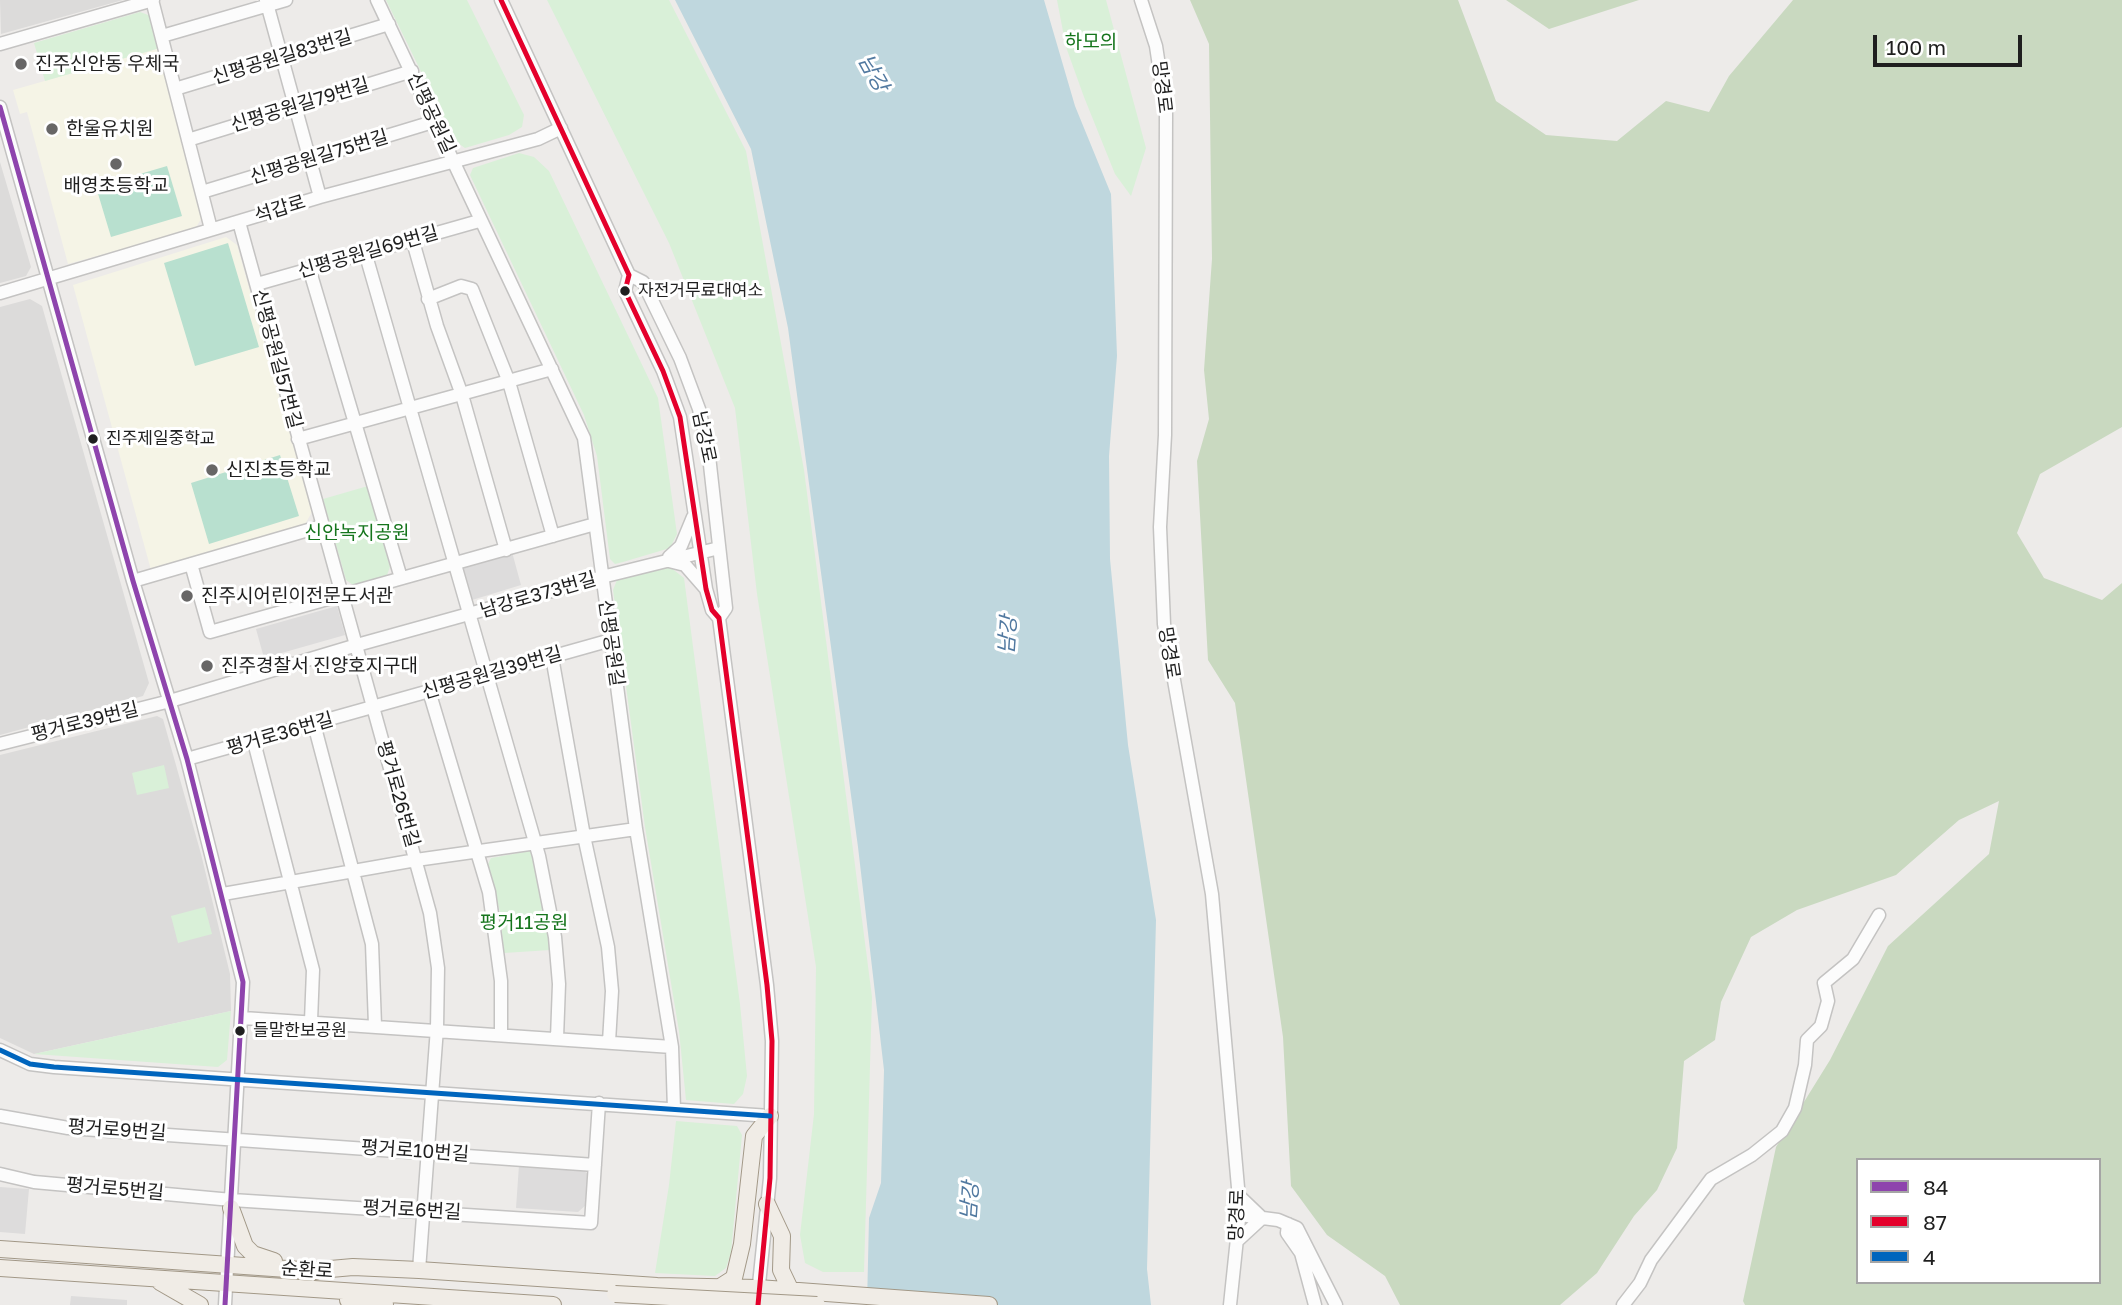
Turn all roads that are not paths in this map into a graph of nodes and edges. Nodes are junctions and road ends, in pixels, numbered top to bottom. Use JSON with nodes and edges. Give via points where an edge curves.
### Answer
{"nodes":[{"id":1,"x":153,"y":0,"type":"edge"},
{"id":2,"x":286,"y":0,"type":"edge"},
{"id":3,"x":377,"y":0,"type":"edge"},
{"id":4,"x":501,"y":0,"type":"edge"},
{"id":5,"x":1141,"y":0,"type":"edge"},
{"id":6,"x":267,"y":3,"type":"edge"},
{"id":7,"x":389,"y":24,"type":"junction"},
{"id":8,"x":162,"y":37,"type":"junction"},
{"id":9,"x":0,"y":44,"type":"edge"},
{"id":10,"x":281,"y":57,"type":"junction"},
{"id":11,"x":412,"y":71,"type":"junction"},
{"id":12,"x":175,"y":89,"type":"junction"},
{"id":13,"x":0,"y":107,"type":"edge"},
{"id":14,"x":295,"y":107,"type":"junction"},
{"id":15,"x":436,"y":121,"type":"junction"},
{"id":16,"x":561,"y":128,"type":"junction"},
{"id":17,"x":188,"y":139,"type":"junction"},
{"id":18,"x":309,"y":160,"type":"junction"},
{"id":19,"x":455,"y":162,"type":"junction"},
{"id":20,"x":202,"y":192,"type":"junction"},
{"id":21,"x":320,"y":197,"type":"junction"},
{"id":22,"x":479,"y":220,"type":"junction"},
{"id":23,"x":239,"y":222,"type":"junction"},
{"id":24,"x":211,"y":229,"type":"junction"},
{"id":25,"x":412,"y":238,"type":"junction"},
{"id":26,"x":365,"y":252,"type":"junction"},
{"id":27,"x":309,"y":268,"type":"junction"},
{"id":28,"x":629,"y":275,"type":"junction"},
{"id":29,"x":50,"y":278,"type":"junction"},
{"id":30,"x":257,"y":284,"type":"junction"},
{"id":31,"x":0,"y":293,"type":"edge"},
{"id":32,"x":428,"y":299,"type":"junction"},
{"id":33,"x":552,"y":369,"type":"junction"},
{"id":34,"x":509,"y":382,"type":"junction"},
{"id":35,"x":462,"y":395,"type":"junction"},
{"id":36,"x":412,"y":407,"type":"junction"},
{"id":37,"x":355,"y":423,"type":"junction"},
{"id":38,"x":298,"y":439,"type":"junction"},
{"id":39,"x":694,"y":514,"type":"junction"},
{"id":40,"x":595,"y":524,"type":"junction"},
{"id":41,"x":323,"y":526,"type":"junction"},
{"id":42,"x":553,"y":536,"type":"junction"},
{"id":43,"x":719,"y":548,"type":"junction"},
{"id":44,"x":506,"y":550,"type":"junction"},
{"id":45,"x":700,"y":551,"type":"junction"},
{"id":46,"x":666,"y":560,"type":"junction"},
{"id":47,"x":456,"y":563,"type":"junction"},
{"id":48,"x":191,"y":564,"type":"junction"},
{"id":49,"x":602,"y":576,"type":"junction"},
{"id":50,"x":401,"y":578,"type":"junction"},
{"id":51,"x":133,"y":581,"type":"junction"},
{"id":52,"x":706,"y":589,"type":"junction"},
{"id":53,"x":342,"y":594,"type":"junction"},
{"id":54,"x":470,"y":614,"type":"junction"},
{"id":55,"x":719,"y":618,"type":"junction"},
{"id":56,"x":611,"y":640,"type":"junction"},
{"id":57,"x":357,"y":645,"type":"junction"},
{"id":58,"x":552,"y":657,"type":"junction"},
{"id":59,"x":487,"y":674,"type":"junction"},
{"id":60,"x":429,"y":691,"type":"junction"},
{"id":61,"x":170,"y":701,"type":"junction"},
{"id":62,"x":373,"y":706,"type":"junction"},
{"id":63,"x":314,"y":724,"type":"junction"},
{"id":64,"x":254,"y":742,"type":"junction"},
{"id":65,"x":0,"y":744,"type":"edge"},
{"id":66,"x":187,"y":760,"type":"junction"},
{"id":67,"x":636,"y":829,"type":"junction"},
{"id":68,"x":584,"y":836,"type":"junction"},
{"id":69,"x":537,"y":844,"type":"junction"},
{"id":70,"x":478,"y":853,"type":"junction"},
{"id":71,"x":416,"y":860,"type":"junction"},
{"id":72,"x":352,"y":872,"type":"junction"},
{"id":73,"x":292,"y":882,"type":"junction"},
{"id":74,"x":223,"y":894,"type":"junction"},
{"id":75,"x":1879,"y":915,"type":"dead end"},
{"id":76,"x":243,"y":1018,"type":"junction"},
{"id":77,"x":311,"y":1021,"type":"junction"},
{"id":78,"x":375,"y":1025,"type":"junction"},
{"id":79,"x":437,"y":1028,"type":"junction"},
{"id":80,"x":501,"y":1033,"type":"junction"},
{"id":81,"x":557,"y":1038,"type":"junction"},
{"id":82,"x":609,"y":1042,"type":"junction"},
{"id":83,"x":672,"y":1047,"type":"junction"},
{"id":84,"x":0,"y":1050,"type":"edge"},
{"id":85,"x":239,"y":1079,"type":"junction"},
{"id":86,"x":432,"y":1092,"type":"junction"},
{"id":87,"x":599,"y":1103,"type":"junction"},
{"id":88,"x":674,"y":1109,"type":"junction"},
{"id":89,"x":0,"y":1116,"type":"edge"},
{"id":90,"x":770,"y":1116,"type":"junction"},
{"id":91,"x":235,"y":1139,"type":"junction"},
{"id":92,"x":428,"y":1151,"type":"junction"},
{"id":93,"x":595,"y":1165,"type":"junction"},
{"id":94,"x":0,"y":1174,"type":"edge"},
{"id":95,"x":1239,"y":1196,"type":"junction"},
{"id":96,"x":231,"y":1204,"type":"junction"},
{"id":97,"x":767,"y":1204,"type":"junction"},
{"id":98,"x":423,"y":1211,"type":"junction"},
{"id":99,"x":1240,"y":1215,"type":"junction"},
{"id":100,"x":1262,"y":1218,"type":"junction"},
{"id":101,"x":1288,"y":1224,"type":"junction"},
{"id":102,"x":1237,"y":1241,"type":"junction"},
{"id":103,"x":0,"y":1250,"type":"edge"},
{"id":104,"x":227,"y":1264,"type":"junction"},
{"id":105,"x":0,"y":1268,"type":"edge"},
{"id":106,"x":302,"y":1270,"type":"junction"},
{"id":107,"x":419,"y":1270,"type":"junction"},
{"id":108,"x":155,"y":1279,"type":"junction"},
{"id":109,"x":226,"y":1284,"type":"junction"},
{"id":110,"x":720,"y":1287,"type":"junction"},
{"id":111,"x":758,"y":1288,"type":"junction"},
{"id":112,"x":302,"y":1290,"type":"junction"},
{"id":113,"x":791,"y":1291,"type":"junction"},
{"id":114,"x":200,"y":1305,"type":"edge"},
{"id":115,"x":225,"y":1305,"type":"edge"},
{"id":116,"x":385,"y":1305,"type":"edge"},
{"id":117,"x":553,"y":1305,"type":"edge"},
{"id":118,"x":758,"y":1305,"type":"edge"},
{"id":119,"x":817,"y":1305,"type":"edge"},
{"id":120,"x":989,"y":1305,"type":"edge"},
{"id":121,"x":1230,"y":1305,"type":"edge"},
{"id":122,"x":1315,"y":1305,"type":"edge"},
{"id":123,"x":1336,"y":1305,"type":"edge"},
{"id":124,"x":1623,"y":1305,"type":"edge"}],
"edges":[{"from":1,"to":8,"type":"street"},
{"from":1,"to":9,"type":"street"},
{"from":2,"to":6,"type":"street"},
{"from":3,"to":7,"type":"street","name":"신평공원길"},
{"from":4,"to":16,"type":"street","name":"남강로"},
{"from":5,"to":95,"type":"street","name":"망경로","via":[[1156,46],[1167,112],[1160,527],[1164,624],[1213,894]]},
{"from":6,"to":8,"type":"street"},
{"from":6,"to":10,"type":"street"},
{"from":7,"to":10,"type":"street","name":"신평공원길83번길"},
{"from":7,"to":11,"type":"street","name":"신평공원길"},
{"from":8,"to":12,"type":"street"},
{"from":10,"to":12,"type":"street","name":"신평공원길83번길"},
{"from":10,"to":14,"type":"street"},
{"from":11,"to":14,"type":"street","name":"신평공원길79번길"},
{"from":11,"to":15,"type":"street","name":"신평공원길"},
{"from":12,"to":17,"type":"street"},
{"from":13,"to":29,"type":"street"},
{"from":14,"to":17,"type":"street","name":"신평공원길79번길"},
{"from":14,"to":18,"type":"street"},
{"from":15,"to":18,"type":"street","name":"신평공원길75번길"},
{"from":15,"to":19,"type":"street","name":"신평공원길"},
{"from":16,"to":19,"type":"street","name":"석갑로"},
{"from":16,"to":28,"type":"street","name":"남강로"},
{"from":17,"to":20,"type":"street"},
{"from":18,"to":20,"type":"street","name":"신평공원길75번길"},
{"from":18,"to":21,"type":"street"},
{"from":19,"to":21,"type":"street","name":"석갑로"},
{"from":19,"to":22,"type":"street","name":"신평공원길"},
{"from":20,"to":24,"type":"street"},
{"from":21,"to":23,"type":"street","name":"석갑로"},
{"from":22,"to":25,"type":"street","name":"신평공원길69번길"},
{"from":22,"to":33,"type":"street","name":"신평공원길"},
{"from":23,"to":24,"type":"street","name":"석갑로"},
{"from":23,"to":30,"type":"street","name":"신평공원길57번길"},
{"from":24,"to":29,"type":"street","name":"석갑로"},
{"from":25,"to":26,"type":"street","name":"신평공원길69번길"},
{"from":25,"to":32,"type":"street"},
{"from":26,"to":27,"type":"street","name":"신평공원길69번길"},
{"from":26,"to":36,"type":"street"},
{"from":27,"to":30,"type":"street","name":"신평공원길69번길"},
{"from":27,"to":37,"type":"street"},
{"from":28,"to":39,"type":"street","name":"남강로","via":[[625,292],[680,417]]},
{"from":28,"to":43,"type":"street","name":"남강로","via":[[643,282],[699,409]]},
{"from":29,"to":31,"type":"street","name":"석갑로"},
{"from":29,"to":51,"type":"street"},
{"from":30,"to":38,"type":"street","name":"신평공원길57번길"},
{"from":32,"to":34,"type":"street","via":[[461,286],[472,289]]},
{"from":32,"to":35,"type":"street"},
{"from":33,"to":34,"type":"street","name":"신평공원길57번길"},
{"from":33,"to":40,"type":"street","name":"신평공원길","via":[[584,438]]},
{"from":34,"to":35,"type":"street","name":"신평공원길57번길"},
{"from":34,"to":42,"type":"street"},
{"from":35,"to":36,"type":"street","name":"신평공원길57번길"},
{"from":35,"to":44,"type":"street"},
{"from":36,"to":37,"type":"street","name":"신평공원길57번길"},
{"from":36,"to":47,"type":"street"},
{"from":37,"to":38,"type":"street","name":"신평공원길57번길"},
{"from":37,"to":50,"type":"street"},
{"from":38,"to":41,"type":"street","name":"평거로26번길"},
{"from":39,"to":45,"type":"street","name":"남강로"},
{"from":39,"to":46,"type":"street","via":[[681,546]]},
{"from":40,"to":42,"type":"street"},
{"from":40,"to":49,"type":"street","name":"신평공원길"},
{"from":41,"to":48,"type":"street"},
{"from":41,"to":53,"type":"street","name":"평거로26번길"},
{"from":42,"to":44,"type":"street"},
{"from":43,"to":45,"type":"street","name":"남강로373번길"},
{"from":43,"to":55,"type":"street","name":"남강로","via":[[726,608]]},
{"from":44,"to":47,"type":"street"},
{"from":45,"to":46,"type":"street","name":"남강로373번길"},
{"from":45,"to":52,"type":"street","name":"남강로"},
{"from":46,"to":49,"type":"street","name":"남강로373번길"},
{"from":46,"to":52,"type":"street","via":[[685,565]]},
{"from":47,"to":50,"type":"street"},
{"from":47,"to":54,"type":"street"},
{"from":48,"to":51,"type":"street"},
{"from":48,"to":53,"type":"street","via":[[210,632]]},
{"from":49,"to":54,"type":"street","name":"남강로373번길"},
{"from":49,"to":56,"type":"street","name":"신평공원길"},
{"from":50,"to":53,"type":"street"},
{"from":51,"to":61,"type":"street"},
{"from":52,"to":55,"type":"street","name":"남강로"},
{"from":53,"to":57,"type":"street","name":"평거로26번길"},
{"from":54,"to":57,"type":"street","name":"남강로373번길"},
{"from":54,"to":59,"type":"street"},
{"from":55,"to":90,"type":"street","name":"남강로","via":[[768,985]]},
{"from":56,"to":58,"type":"street","name":"신평공원길39번길"},
{"from":56,"to":67,"type":"street","name":"신평공원길"},
{"from":57,"to":61,"type":"street","name":"남강로373번길"},
{"from":57,"to":62,"type":"street","name":"평거로26번길"},
{"from":58,"to":59,"type":"street","name":"신평공원길39번길"},
{"from":58,"to":68,"type":"street"},
{"from":59,"to":60,"type":"street","name":"신평공원길39번길"},
{"from":59,"to":69,"type":"street"},
{"from":60,"to":62,"type":"street","name":"신평공원길39번길"},
{"from":60,"to":70,"type":"street"},
{"from":61,"to":65,"type":"street","name":"평거로39번길"},
{"from":61,"to":66,"type":"street"},
{"from":62,"to":63,"type":"street","name":"평거로36번길"},
{"from":62,"to":71,"type":"street","name":"평거로26번길"},
{"from":63,"to":64,"type":"street","name":"평거로36번길"},
{"from":63,"to":72,"type":"street"},
{"from":64,"to":66,"type":"street","name":"평거로36번길"},
{"from":64,"to":73,"type":"street"},
{"from":66,"to":74,"type":"street"},
{"from":67,"to":68,"type":"street"},
{"from":67,"to":83,"type":"street","name":"신평공원길"},
{"from":68,"to":69,"type":"street"},
{"from":68,"to":82,"type":"street","via":[[608,947],[612,991]]},
{"from":69,"to":70,"type":"street"},
{"from":69,"to":81,"type":"street","via":[[555,937]]},
{"from":70,"to":71,"type":"street"},
{"from":70,"to":80,"type":"street","via":[[497,936]]},
{"from":71,"to":72,"type":"street","name":"평거로26번길"},
{"from":71,"to":79,"type":"street","via":[[438,968]]},
{"from":72,"to":73,"type":"street","name":"평거로26번길"},
{"from":72,"to":78,"type":"street","via":[[372,944]]},
{"from":73,"to":74,"type":"street","name":"평거로26번길"},
{"from":73,"to":77,"type":"street","via":[[313,970]]},
{"from":74,"to":76,"type":"street","via":[[243,982]]},
{"from":75,"to":124,"type":"street","via":[[1853,959],[1824,983],[1828,1001],[1821,1026],[1807,1040],[1795,1108],[1782,1131],[1711,1179]]},
{"from":76,"to":77,"type":"street"},
{"from":76,"to":85,"type":"street"},
{"from":77,"to":78,"type":"street"},
{"from":78,"to":79,"type":"street"},
{"from":79,"to":80,"type":"street"},
{"from":79,"to":86,"type":"street"},
{"from":80,"to":81,"type":"street"},
{"from":81,"to":82,"type":"street"},
{"from":82,"to":83,"type":"street"},
{"from":83,"to":88,"type":"street","name":"신평공원길"},
{"from":84,"to":85,"type":"street","via":[[30,1064],[54,1067]]},
{"from":85,"to":86,"type":"street"},
{"from":85,"to":91,"type":"street"},
{"from":86,"to":87,"type":"street"},
{"from":86,"to":92,"type":"street"},
{"from":87,"to":88,"type":"street"},
{"from":87,"to":93,"type":"street"},
{"from":88,"to":90,"type":"street"},
{"from":89,"to":91,"type":"street","name":"평거로9번길","via":[[68,1128]]},
{"from":90,"to":97,"type":"street","name":"남강로"},
{"from":90,"to":110,"type":"main road","via":[[754,1136],[734,1278]]},
{"from":91,"to":92,"type":"street","name":"평거로10번길"},
{"from":91,"to":96,"type":"street"},
{"from":92,"to":93,"type":"street","name":"평거로10번길"},
{"from":92,"to":98,"type":"street"},
{"from":93,"to":98,"type":"street","name":"평거로6번길","via":[[591,1223]]},
{"from":94,"to":96,"type":"street","name":"평거로5번길","via":[[34,1182]]},
{"from":95,"to":99,"type":"street","name":"망경로"},
{"from":95,"to":100,"type":"street"},
{"from":96,"to":98,"type":"street","name":"평거로6번길"},
{"from":96,"to":104,"type":"street"},
{"from":96,"to":106,"type":"main road","via":[[242,1240],[253,1254]]},
{"from":97,"to":111,"type":"street","name":"남강로"},
{"from":97,"to":113,"type":"main road","via":[[782,1236],[781,1270]]},
{"from":98,"to":107,"type":"street"},
{"from":99,"to":100,"type":"street"},
{"from":99,"to":102,"type":"street","name":"망경로"},
{"from":100,"to":101,"type":"street"},
{"from":100,"to":102,"type":"street"},
{"from":101,"to":122,"type":"street","via":[[1287,1233],[1301,1253]]},
{"from":101,"to":123,"type":"street","via":[[1302,1235]]},
{"from":102,"to":121,"type":"street","name":"망경로"},
{"from":103,"to":104,"type":"main road","name":"순환로"},
{"from":104,"to":106,"type":"main road","name":"순환로"},
{"from":104,"to":109,"type":"street"},
{"from":105,"to":108,"type":"main road","name":"순환로"},
{"from":106,"to":107,"type":"main road"},
{"from":106,"to":119,"type":"main road","name":"순환로","bridge":true},
{"from":107,"to":110,"type":"main road"},
{"from":108,"to":109,"type":"main road","name":"순환로"},
{"from":108,"to":114,"type":"main road"},
{"from":109,"to":112,"type":"main road","name":"순환로"},
{"from":109,"to":115,"type":"street"},
{"from":110,"to":111,"type":"main road"},
{"from":111,"to":113,"type":"main road"},
{"from":111,"to":118,"type":"street","name":"남강로"},
{"from":112,"to":116,"type":"main road"},
{"from":112,"to":117,"type":"main road","name":"순환로"},
{"from":113,"to":120,"type":"main road"}]}
